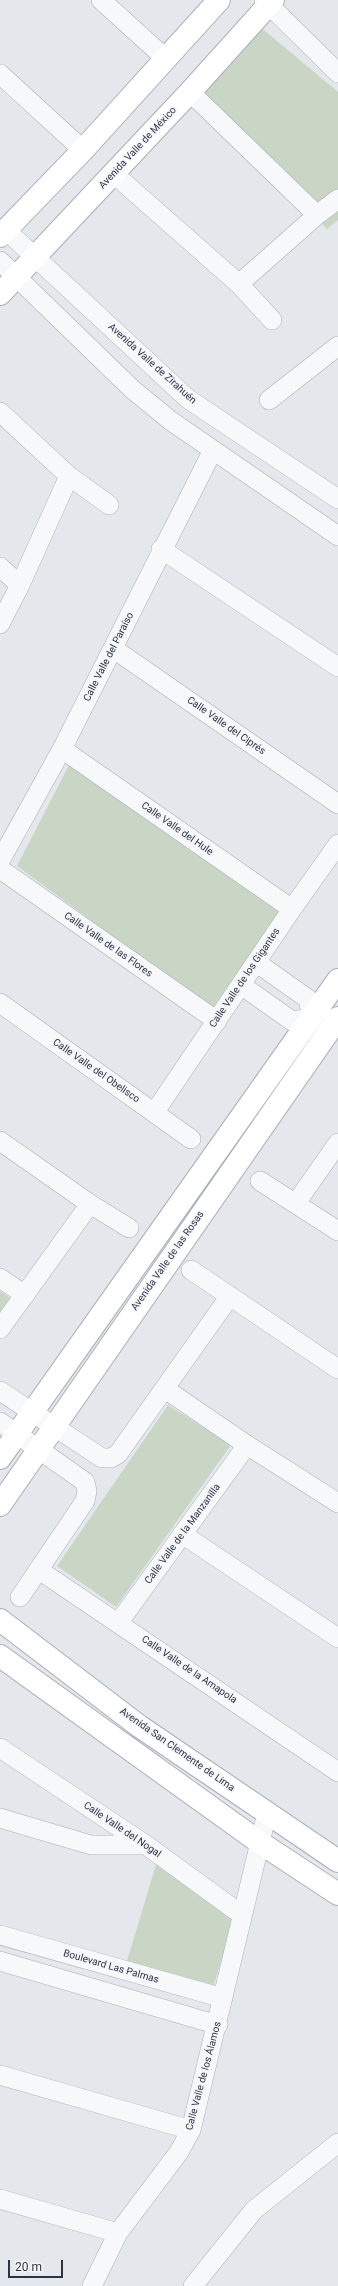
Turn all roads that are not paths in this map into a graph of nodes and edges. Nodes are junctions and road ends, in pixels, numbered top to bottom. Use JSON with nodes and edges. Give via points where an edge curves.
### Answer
{"nodes":[{"id":1,"x":100,"y":0,"type":"edge"},
{"id":2,"x":219,"y":0,"type":"edge"},
{"id":3,"x":269,"y":2,"type":"edge"},
{"id":4,"x":165,"y":58,"type":"junction"},
{"id":5,"x":338,"y":73,"type":"edge"},
{"id":6,"x":0,"y":74,"type":"edge"},
{"id":7,"x":190,"y":92,"type":"junction"},
{"id":8,"x":83,"y":150,"type":"junction"},
{"id":9,"x":114,"y":174,"type":"junction"},
{"id":10,"x":338,"y":199,"type":"edge"},
{"id":11,"x":317,"y":215,"type":"junction"},
{"id":12,"x":2,"y":230,"type":"edge"},
{"id":13,"x":35,"y":256,"type":"junction"},
{"id":14,"x":0,"y":261,"type":"edge"},
{"id":15,"x":16,"y":276,"type":"junction"},
{"id":16,"x":239,"y":284,"type":"junction"},
{"id":17,"x":0,"y":294,"type":"edge"},
{"id":18,"x":272,"y":320,"type":"dead end"},
{"id":19,"x":335,"y":352,"type":"edge"},
{"id":20,"x":269,"y":400,"type":"dead end"},
{"id":21,"x":0,"y":412,"type":"edge"},
{"id":22,"x":213,"y":450,"type":"junction"},
{"id":23,"x":69,"y":476,"type":"junction"},
{"id":24,"x":338,"y":499,"type":"edge"},
{"id":25,"x":109,"y":505,"type":"dead end"},
{"id":26,"x":338,"y":536,"type":"edge"},
{"id":27,"x":161,"y":549,"type":"junction"},
{"id":28,"x":0,"y":567,"type":"edge"},
{"id":29,"x":20,"y":585,"type":"junction"},
{"id":30,"x":0,"y":624,"type":"edge"},
{"id":31,"x":114,"y":649,"type":"junction"},
{"id":32,"x":338,"y":667,"type":"edge"},
{"id":33,"x":62,"y":749,"type":"junction"},
{"id":34,"x":338,"y":804,"type":"edge"},
{"id":35,"x":338,"y":844,"type":"edge"},
{"id":36,"x":0,"y":861,"type":"edge"},
{"id":37,"x":0,"y":869,"type":"edge"},
{"id":38,"x":292,"y":909,"type":"junction"},
{"id":39,"x":257,"y":963,"type":"junction"},
{"id":40,"x":338,"y":980,"type":"edge"},
{"id":41,"x":241,"y":985,"type":"junction"},
{"id":42,"x":0,"y":1003,"type":"edge"},
{"id":43,"x":312,"y":1018,"type":"junction"},
{"id":44,"x":217,"y":1021,"type":"junction"},
{"id":45,"x":336,"y":1030,"type":"edge"},
{"id":46,"x":154,"y":1113,"type":"junction"},
{"id":47,"x":191,"y":1139,"type":"dead end"},
{"id":48,"x":0,"y":1141,"type":"edge"},
{"id":49,"x":338,"y":1143,"type":"edge"},
{"id":50,"x":260,"y":1181,"type":"dead end"},
{"id":51,"x":296,"y":1203,"type":"junction"},
{"id":52,"x":90,"y":1204,"type":"junction"},
{"id":53,"x":129,"y":1228,"type":"dead end"},
{"id":54,"x":338,"y":1231,"type":"edge"},
{"id":55,"x":191,"y":1270,"type":"dead end"},
{"id":56,"x":0,"y":1278,"type":"edge"},
{"id":57,"x":25,"y":1295,"type":"junction"},
{"id":58,"x":230,"y":1296,"type":"junction"},
{"id":59,"x":0,"y":1329,"type":"edge"},
{"id":60,"x":338,"y":1369,"type":"edge"},
{"id":61,"x":165,"y":1389,"type":"junction"},
{"id":62,"x":0,"y":1391,"type":"edge"},
{"id":63,"x":33,"y":1412,"type":"junction"},
{"id":64,"x":0,"y":1422,"type":"edge"},
{"id":65,"x":53,"y":1426,"type":"junction"},
{"id":66,"x":18,"y":1434,"type":"junction"},
{"id":67,"x":247,"y":1445,"type":"junction"},
{"id":68,"x":37,"y":1450,"type":"junction"},
{"id":69,"x":0,"y":1458,"type":"edge"},
{"id":70,"x":338,"y":1503,"type":"edge"},
{"id":71,"x":0,"y":1505,"type":"edge"},
{"id":72,"x":182,"y":1534,"type":"junction"},
{"id":73,"x":39,"y":1570,"type":"junction"},
{"id":74,"x":20,"y":1597,"type":"dead end"},
{"id":75,"x":0,"y":1620,"type":"edge"},
{"id":76,"x":119,"y":1622,"type":"junction"},
{"id":77,"x":338,"y":1638,"type":"edge"},
{"id":78,"x":0,"y":1656,"type":"edge"},
{"id":79,"x":0,"y":1748,"type":"edge"},
{"id":80,"x":338,"y":1772,"type":"edge"},
{"id":81,"x":267,"y":1813,"type":"junction"},
{"id":82,"x":0,"y":1818,"type":"edge"},
{"id":83,"x":259,"y":1842,"type":"junction"},
{"id":84,"x":146,"y":1845,"type":"junction"},
{"id":85,"x":338,"y":1861,"type":"edge"},
{"id":86,"x":338,"y":1894,"type":"edge"},
{"id":87,"x":242,"y":1915,"type":"junction"},
{"id":88,"x":0,"y":1935,"type":"edge"},
{"id":89,"x":0,"y":1961,"type":"edge"},
{"id":90,"x":223,"y":1998,"type":"junction"},
{"id":91,"x":218,"y":2025,"type":"junction"},
{"id":92,"x":0,"y":2076,"type":"edge"},
{"id":93,"x":191,"y":2130,"type":"junction"},
{"id":94,"x":338,"y":2143,"type":"edge"},
{"id":95,"x":0,"y":2199,"type":"edge"},
{"id":96,"x":118,"y":2233,"type":"junction"},
{"id":97,"x":92,"y":2286,"type":"edge"},
{"id":98,"x":193,"y":2286,"type":"edge"}],
"edges":[{"from":1,"to":4,"type":"street"},
{"from":2,"to":4,"type":"street"},
{"from":3,"to":5,"type":"street"},
{"from":3,"to":7,"type":"street","name":"Avenida Valle de México"},
{"from":4,"to":8,"type":"street"},
{"from":6,"to":8,"type":"street"},
{"from":7,"to":9,"type":"street","name":"Avenida Valle de México"},
{"from":7,"to":11,"type":"street"},
{"from":8,"to":12,"type":"street"},
{"from":9,"to":13,"type":"street","name":"Avenida Valle de México"},
{"from":9,"to":16,"type":"street"},
{"from":10,"to":11,"type":"street"},
{"from":11,"to":16,"type":"street"},
{"from":12,"to":13,"type":"street","name":"Avenida Valle de Zirahuén"},
{"from":13,"to":15,"type":"street","name":"Avenida Valle de México"},
{"from":13,"to":24,"type":"street","name":"Avenida Valle de Zirahuén","via":[[188,399]]},
{"from":14,"to":15,"type":"street"},
{"from":15,"to":17,"type":"street","name":"Avenida Valle de México"},
{"from":15,"to":22,"type":"street","via":[[132,389],[171,421]]},
{"from":16,"to":18,"type":"street"},
{"from":19,"to":20,"type":"street"},
{"from":21,"to":23,"type":"street"},
{"from":22,"to":26,"type":"street"},
{"from":22,"to":27,"type":"street","name":"Calle Valle del Paraíso"},
{"from":23,"to":25,"type":"street"},
{"from":23,"to":29,"type":"street"},
{"from":27,"to":31,"type":"street","name":"Calle Valle del Paraíso"},
{"from":27,"to":32,"type":"street"},
{"from":28,"to":29,"type":"street"},
{"from":29,"to":30,"type":"street"},
{"from":31,"to":33,"type":"street","name":"Calle Valle del Paraíso"},
{"from":31,"to":34,"type":"street","name":"Calle Valle del Ciprés"},
{"from":33,"to":36,"type":"street","name":"Calle Valle del Paraíso"},
{"from":33,"to":38,"type":"street","name":"Calle Valle del Hule"},
{"from":35,"to":38,"type":"street","name":"Calle Valle de los Gigantes"},
{"from":37,"to":44,"type":"street","name":"Calle Valle de las Flores"},
{"from":38,"to":39,"type":"street","name":"Calle Valle de los Gigantes"},
{"from":39,"to":41,"type":"street","name":"Calle Valle de los Gigantes"},
{"from":39,"to":43,"type":"street","via":[[308,999]]},
{"from":40,"to":43,"type":"street"},
{"from":41,"to":43,"type":"street","via":[[292,1021]]},
{"from":41,"to":44,"type":"street","name":"Calle Valle de los Gigantes"},
{"from":42,"to":46,"type":"street","name":"Calle Valle del Obelisco"},
{"from":43,"to":45,"type":"street"},
{"from":43,"to":63,"type":"street"},
{"from":44,"to":46,"type":"street","name":"Calle Valle de los Gigantes"},
{"from":45,"to":65,"type":"street","name":"Avenida Valle de las Rosas"},
{"from":46,"to":47,"type":"street","name":"Calle Valle del Obelisco"},
{"from":48,"to":52,"type":"street"},
{"from":49,"to":51,"type":"street"},
{"from":50,"to":51,"type":"street"},
{"from":51,"to":54,"type":"street"},
{"from":52,"to":53,"type":"street"},
{"from":52,"to":57,"type":"street"},
{"from":55,"to":58,"type":"street"},
{"from":56,"to":57,"type":"street"},
{"from":57,"to":59,"type":"street"},
{"from":58,"to":60,"type":"street"},
{"from":58,"to":61,"type":"street"},
{"from":61,"to":65,"type":"street","via":[[118,1454],[111,1458],[102,1458]]},
{"from":61,"to":67,"type":"street"},
{"from":62,"to":63,"type":"street"},
{"from":63,"to":65,"type":"street"},
{"from":63,"to":66,"type":"street"},
{"from":64,"to":66,"type":"street"},
{"from":65,"to":68,"type":"street","name":"Avenida Valle de las Rosas"},
{"from":66,"to":68,"type":"street"},
{"from":66,"to":69,"type":"street"},
{"from":67,"to":70,"type":"street"},
{"from":67,"to":72,"type":"street","name":"Calle Valle de la Manzanilla"},
{"from":68,"to":71,"type":"street","name":"Avenida Valle de las Rosas"},
{"from":68,"to":73,"type":"street","via":[[85,1482],[87,1492],[85,1501]]},
{"from":72,"to":76,"type":"street","name":"Calle Valle de la Manzanilla"},
{"from":72,"to":77,"type":"street"},
{"from":73,"to":74,"type":"street"},
{"from":73,"to":76,"type":"street","name":"Calle Valle de la Amapola"},
{"from":75,"to":81,"type":"street","name":"Avenida San Clemente de Lima","via":[[139,1726]]},
{"from":76,"to":80,"type":"street","name":"Calle Valle de la Amapola"},
{"from":78,"to":83,"type":"street"},
{"from":79,"to":84,"type":"street","name":"Calle Valle del Nogal"},
{"from":81,"to":83,"type":"street","name":"Calle Valle de los Álamos"},
{"from":81,"to":85,"type":"street","name":"Avenida San Clemente de Lima"},
{"from":82,"to":84,"type":"street","via":[[91,1845]]},
{"from":83,"to":86,"type":"street"},
{"from":83,"to":87,"type":"street","name":"Calle Valle de los Álamos"},
{"from":84,"to":87,"type":"street","name":"Calle Valle del Nogal"},
{"from":87,"to":90,"type":"street","name":"Calle Valle de los Álamos"},
{"from":88,"to":90,"type":"street","name":"Boulevard Las Palmas"},
{"from":89,"to":91,"type":"street"},
{"from":90,"to":91,"type":"street","name":"Calle Valle de los Álamos"},
{"from":91,"to":93,"type":"street","name":"Calle Valle de los Álamos"},
{"from":92,"to":93,"type":"street"},
{"from":93,"to":96,"type":"street","name":"Calle Valle de los Álamos","via":[[179,2152]]},
{"from":94,"to":98,"type":"street","via":[[254,2210]]},
{"from":95,"to":96,"type":"street"},
{"from":96,"to":97,"type":"street","name":"Calle Valle de los Álamos"}]}
